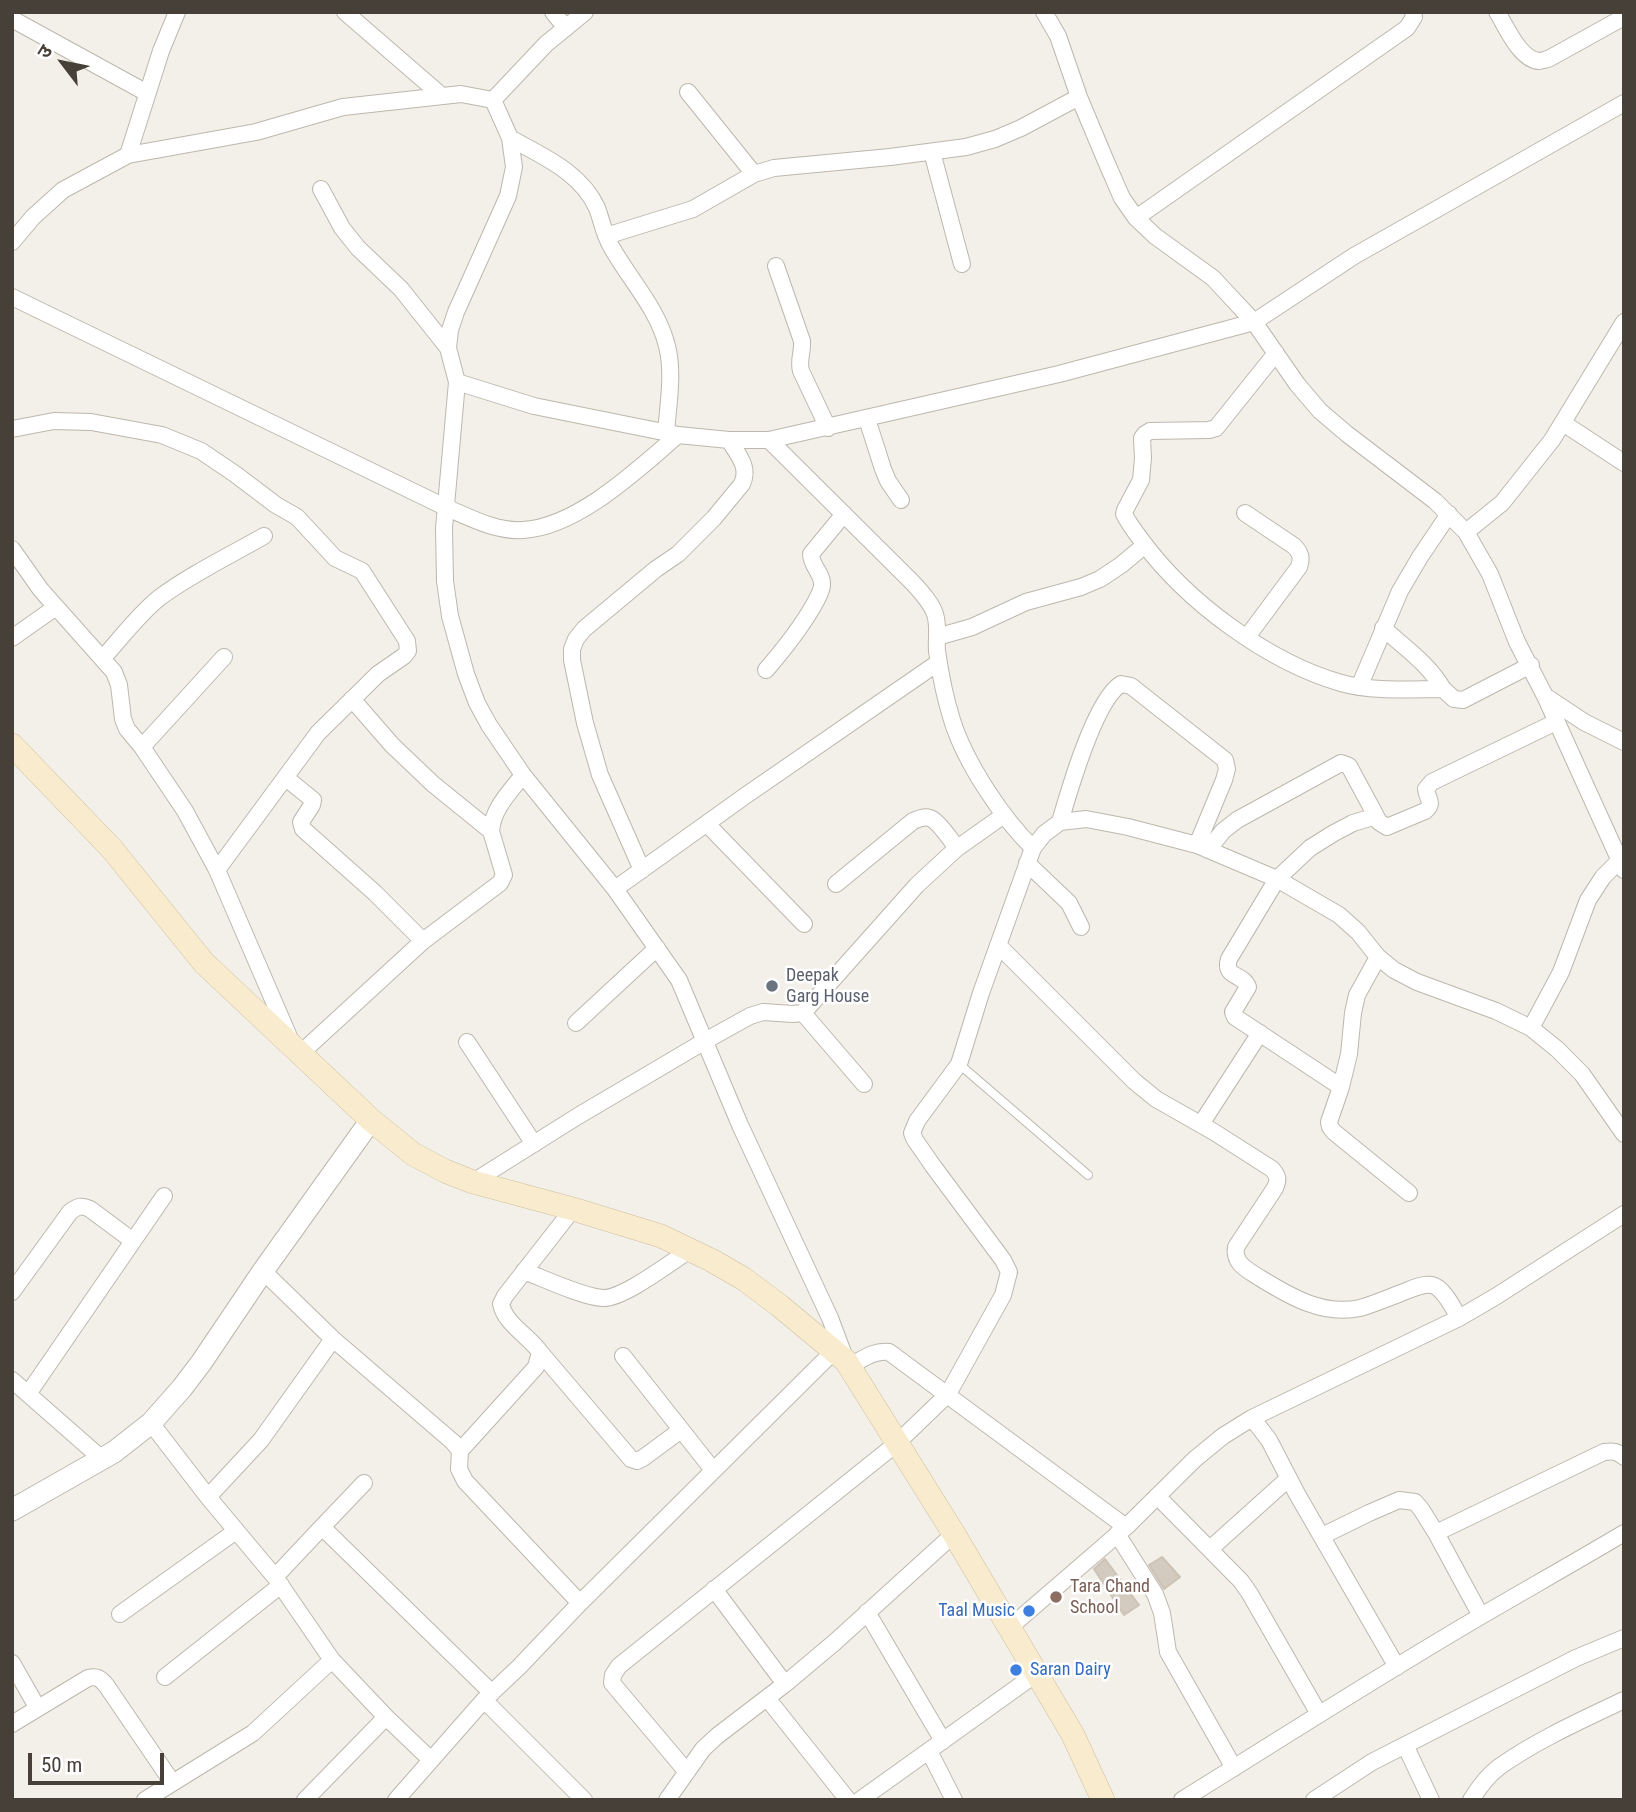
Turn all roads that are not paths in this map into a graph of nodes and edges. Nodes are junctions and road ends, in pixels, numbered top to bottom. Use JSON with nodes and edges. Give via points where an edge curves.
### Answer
{"nodes":[{"id":1,"x":177,"y":12,"type":"edge"},
{"id":2,"x":345,"y":12,"type":"edge"},
{"id":3,"x":553,"y":12,"type":"edge"},
{"id":4,"x":585,"y":12,"type":"edge"},
{"id":5,"x":1044,"y":12,"type":"edge"},
{"id":6,"x":1413,"y":12,"type":"edge"},
{"id":7,"x":1497,"y":12,"type":"edge"},
{"id":8,"x":1624,"y":16,"type":"edge"},
{"id":9,"x":12,"y":19,"type":"edge"},
{"id":10,"x":566,"y":28,"type":"junction"},
{"id":11,"x":688,"y":92,"type":"dead end"},
{"id":12,"x":147,"y":93,"type":"junction"},
{"id":13,"x":442,"y":96,"type":"junction"},
{"id":14,"x":1079,"y":97,"type":"junction"},
{"id":15,"x":493,"y":100,"type":"junction"},
{"id":16,"x":1624,"y":103,"type":"edge"},
{"id":17,"x":510,"y":138,"type":"junction"},
{"id":18,"x":932,"y":152,"type":"junction"},
{"id":19,"x":128,"y":155,"type":"junction"},
{"id":20,"x":754,"y":174,"type":"junction"},
{"id":21,"x":321,"y":189,"type":"dead end"},
{"id":22,"x":1136,"y":218,"type":"junction"},
{"id":23,"x":606,"y":236,"type":"junction"},
{"id":24,"x":12,"y":242,"type":"edge"},
{"id":25,"x":962,"y":264,"type":"dead end"},
{"id":26,"x":776,"y":266,"type":"dead end"},
{"id":27,"x":12,"y":297,"type":"edge"},
{"id":28,"x":1254,"y":322,"type":"junction"},
{"id":29,"x":1624,"y":322,"type":"edge"},
{"id":30,"x":448,"y":348,"type":"junction"},
{"id":31,"x":1276,"y":353,"type":"junction"},
{"id":32,"x":457,"y":382,"type":"junction"},
{"id":33,"x":867,"y":419,"type":"junction"},
{"id":34,"x":1563,"y":422,"type":"junction"},
{"id":35,"x":828,"y":428,"type":"junction"},
{"id":36,"x":12,"y":429,"type":"edge"},
{"id":37,"x":672,"y":434,"type":"junction"},
{"id":38,"x":729,"y":440,"type":"junction"},
{"id":39,"x":769,"y":440,"type":"junction"},
{"id":40,"x":1624,"y":463,"type":"edge"},
{"id":41,"x":901,"y":500,"type":"dead end"},
{"id":42,"x":445,"y":507,"type":"junction"},
{"id":43,"x":1245,"y":513,"type":"dead end"},
{"id":44,"x":844,"y":514,"type":"junction"},
{"id":45,"x":1449,"y":514,"type":"junction"},
{"id":46,"x":1466,"y":532,"type":"junction"},
{"id":47,"x":264,"y":537,"type":"dead end"},
{"id":48,"x":1145,"y":545,"type":"junction"},
{"id":49,"x":12,"y":549,"type":"edge"},
{"id":50,"x":56,"y":607,"type":"junction"},
{"id":51,"x":1383,"y":628,"type":"junction"},
{"id":52,"x":937,"y":637,"type":"junction"},
{"id":53,"x":1247,"y":637,"type":"junction"},
{"id":54,"x":12,"y":638,"type":"edge"},
{"id":55,"x":224,"y":657,"type":"dead end"},
{"id":56,"x":103,"y":658,"type":"junction"},
{"id":57,"x":939,"y":662,"type":"junction"},
{"id":58,"x":1531,"y":665,"type":"junction"},
{"id":59,"x":766,"y":670,"type":"dead end"},
{"id":60,"x":1359,"y":687,"type":"junction"},
{"id":61,"x":1443,"y":689,"type":"junction"},
{"id":62,"x":1545,"y":696,"type":"junction"},
{"id":63,"x":352,"y":699,"type":"junction"},
{"id":64,"x":1556,"y":722,"type":"junction"},
{"id":65,"x":1624,"y":742,"type":"edge"},
{"id":66,"x":12,"y":745,"type":"edge"},
{"id":67,"x":142,"y":747,"type":"junction"},
{"id":68,"x":523,"y":775,"type":"junction"},
{"id":69,"x":286,"y":778,"type":"junction"},
{"id":70,"x":1004,"y":815,"type":"junction"},
{"id":71,"x":1376,"y":816,"type":"junction"},
{"id":72,"x":1060,"y":822,"type":"junction"},
{"id":73,"x":707,"y":824,"type":"junction"},
{"id":74,"x":491,"y":831,"type":"junction"},
{"id":75,"x":1203,"y":847,"type":"junction"},
{"id":76,"x":957,"y":848,"type":"junction"},
{"id":77,"x":1030,"y":856,"type":"junction"},
{"id":78,"x":1621,"y":866,"type":"edge"},
{"id":79,"x":217,"y":870,"type":"junction"},
{"id":80,"x":642,"y":870,"type":"junction"},
{"id":81,"x":1277,"y":879,"type":"junction"},
{"id":82,"x":836,"y":884,"type":"dead end"},
{"id":83,"x":615,"y":889,"type":"junction"},
{"id":84,"x":804,"y":925,"type":"dead end"},
{"id":85,"x":1081,"y":927,"type":"dead end"},
{"id":86,"x":423,"y":941,"type":"junction"},
{"id":87,"x":998,"y":945,"type":"junction"},
{"id":88,"x":657,"y":948,"type":"junction"},
{"id":89,"x":1378,"y":957,"type":"junction"},
{"id":90,"x":803,"y":1013,"type":"junction"},
{"id":91,"x":576,"y":1023,"type":"dead end"},
{"id":92,"x":1531,"y":1028,"type":"junction"},
{"id":93,"x":1260,"y":1033,"type":"junction"},
{"id":94,"x":705,"y":1041,"type":"junction"},
{"id":95,"x":467,"y":1042,"type":"dead end"},
{"id":96,"x":297,"y":1049,"type":"junction"},
{"id":97,"x":959,"y":1064,"type":"junction"},
{"id":98,"x":864,"y":1084,"type":"dead end"},
{"id":99,"x":1341,"y":1087,"type":"junction"},
{"id":100,"x":371,"y":1120,"type":"junction"},
{"id":101,"x":1201,"y":1124,"type":"junction"},
{"id":102,"x":1624,"y":1134,"type":"edge"},
{"id":103,"x":534,"y":1144,"type":"junction"},
{"id":104,"x":1088,"y":1175,"type":"dead end"},
{"id":105,"x":473,"y":1182,"type":"junction"},
{"id":106,"x":1409,"y":1193,"type":"dead end"},
{"id":107,"x":164,"y":1196,"type":"dead end"},
{"id":108,"x":573,"y":1209,"type":"junction"},
{"id":109,"x":1622,"y":1218,"type":"edge"},
{"id":110,"x":134,"y":1241,"type":"junction"},
{"id":111,"x":690,"y":1250,"type":"junction"},
{"id":112,"x":263,"y":1271,"type":"junction"},
{"id":113,"x":524,"y":1271,"type":"junction"},
{"id":114,"x":12,"y":1292,"type":"edge"},
{"id":115,"x":1459,"y":1318,"type":"junction"},
{"id":116,"x":333,"y":1339,"type":"junction"},
{"id":117,"x":540,"y":1352,"type":"junction"},
{"id":118,"x":623,"y":1356,"type":"dead end"},
{"id":119,"x":843,"y":1359,"type":"junction"},
{"id":120,"x":12,"y":1380,"type":"edge"},
{"id":121,"x":28,"y":1394,"type":"junction"},
{"id":122,"x":948,"y":1394,"type":"junction"},
{"id":123,"x":1252,"y":1418,"type":"junction"},
{"id":124,"x":151,"y":1423,"type":"junction"},
{"id":125,"x":681,"y":1430,"type":"junction"},
{"id":126,"x":896,"y":1444,"type":"junction"},
{"id":127,"x":460,"y":1451,"type":"junction"},
{"id":128,"x":1624,"y":1457,"type":"edge"},
{"id":129,"x":102,"y":1459,"type":"junction"},
{"id":130,"x":713,"y":1470,"type":"junction"},
{"id":131,"x":1289,"y":1478,"type":"junction"},
{"id":132,"x":363,"y":1483,"type":"dead end"},
{"id":133,"x":208,"y":1496,"type":"junction"},
{"id":134,"x":1157,"y":1496,"type":"junction"},
{"id":135,"x":12,"y":1510,"type":"edge"},
{"id":136,"x":323,"y":1527,"type":"junction"},
{"id":137,"x":1121,"y":1530,"type":"junction"},
{"id":138,"x":236,"y":1531,"type":"junction"},
{"id":139,"x":1436,"y":1533,"type":"junction"},
{"id":140,"x":1624,"y":1533,"type":"edge"},
{"id":141,"x":954,"y":1534,"type":"junction"},
{"id":142,"x":1322,"y":1536,"type":"junction"},
{"id":143,"x":1210,"y":1549,"type":"junction"},
{"id":144,"x":278,"y":1581,"type":"junction"},
{"id":145,"x":714,"y":1589,"type":"junction"},
{"id":146,"x":580,"y":1603,"type":"junction"},
{"id":147,"x":867,"y":1612,"type":"junction"},
{"id":148,"x":120,"y":1614,"type":"dead end"},
{"id":149,"x":1482,"y":1616,"type":"junction"},
{"id":150,"x":1009,"y":1628,"type":"junction"},
{"id":151,"x":1624,"y":1638,"type":"edge"},
{"id":152,"x":332,"y":1660,"type":"junction"},
{"id":153,"x":12,"y":1663,"type":"edge"},
{"id":154,"x":1397,"y":1667,"type":"junction"},
{"id":155,"x":1036,"y":1674,"type":"junction"},
{"id":156,"x":165,"y":1677,"type":"dead end"},
{"id":157,"x":785,"y":1684,"type":"junction"},
{"id":158,"x":488,"y":1697,"type":"junction"},
{"id":159,"x":767,"y":1698,"type":"junction"},
{"id":160,"x":1624,"y":1700,"type":"edge"},
{"id":161,"x":37,"y":1707,"type":"junction"},
{"id":162,"x":1320,"y":1714,"type":"junction"},
{"id":163,"x":386,"y":1717,"type":"junction"},
{"id":164,"x":12,"y":1724,"type":"edge"},
{"id":165,"x":943,"y":1741,"type":"junction"},
{"id":166,"x":1405,"y":1745,"type":"junction"},
{"id":167,"x":929,"y":1751,"type":"junction"},
{"id":168,"x":431,"y":1760,"type":"junction"},
{"id":169,"x":1234,"y":1768,"type":"junction"},
{"id":170,"x":687,"y":1772,"type":"junction"},
{"id":171,"x":172,"y":1782,"type":"junction"},
{"id":172,"x":407,"y":1796,"type":"edge"},
{"id":173,"x":145,"y":1800,"type":"edge"},
{"id":174,"x":305,"y":1800,"type":"edge"},
{"id":175,"x":583,"y":1800,"type":"edge"},
{"id":176,"x":667,"y":1800,"type":"edge"},
{"id":177,"x":848,"y":1800,"type":"edge"},
{"id":178,"x":860,"y":1800,"type":"edge"},
{"id":179,"x":954,"y":1800,"type":"edge"},
{"id":180,"x":1102,"y":1800,"type":"edge"},
{"id":181,"x":1182,"y":1800,"type":"edge"},
{"id":182,"x":1314,"y":1800,"type":"edge"},
{"id":183,"x":1431,"y":1800,"type":"edge"},
{"id":184,"x":1471,"y":1800,"type":"edge"}],
"edges":[{"from":1,"to":12,"type":"street"},
{"from":2,"to":13,"type":"street"},
{"from":3,"to":10,"type":"street"},
{"from":4,"to":10,"type":"street"},
{"from":5,"to":14,"type":"street","via":[[1058,36]]},
{"from":6,"to":22,"type":"street","via":[[1407,28]]},
{"from":7,"to":8,"type":"street","via":[[1521,52],[1540,62]]},
{"from":9,"to":12,"type":"street"},
{"from":10,"to":15,"type":"street"},
{"from":11,"to":20,"type":"street"},
{"from":12,"to":19,"type":"street"},
{"from":13,"to":15,"type":"street"},
{"from":13,"to":19,"type":"street","via":[[343,107],[256,132]]},
{"from":14,"to":18,"type":"street","via":[[995,139]]},
{"from":14,"to":22,"type":"street","via":[[1122,198]]},
{"from":15,"to":17,"type":"street"},
{"from":16,"to":28,"type":"street","via":[[1354,256]]},
{"from":17,"to":23,"type":"street","via":[[553,162],[588,192]]},
{"from":17,"to":30,"type":"street","via":[[514,167],[508,196],[456,312]]},
{"from":18,"to":20,"type":"street","via":[[774,168]]},
{"from":18,"to":25,"type":"street"},
{"from":19,"to":24,"type":"street","via":[[62,190]]},
{"from":20,"to":23,"type":"street","via":[[693,209]]},
{"from":21,"to":30,"type":"street","via":[[342,228],[401,289]]},
{"from":22,"to":28,"type":"street","via":[[1213,278]]},
{"from":23,"to":37,"type":"street","via":[[647,302],[668,348]]},
{"from":26,"to":35,"type":"street","via":[[802,341],[801,372]]},
{"from":27,"to":42,"type":"street"},
{"from":28,"to":31,"type":"street"},
{"from":28,"to":33,"type":"street"},
{"from":29,"to":34,"type":"street"},
{"from":30,"to":32,"type":"street"},
{"from":31,"to":45,"type":"street","via":[[1320,411]]},
{"from":31,"to":48,"type":"street","via":[[1216,428],[1144,434],[1141,480],[1124,514]]},
{"from":32,"to":37,"type":"street","via":[[534,406]]},
{"from":32,"to":42,"type":"street"},
{"from":33,"to":35,"type":"street"},
{"from":33,"to":41,"type":"street","via":[[888,481]]},
{"from":34,"to":40,"type":"street"},
{"from":34,"to":46,"type":"street","via":[[1502,503]]},
{"from":35,"to":39,"type":"street"},
{"from":36,"to":63,"type":"street","via":[[54,421],[91,422],[162,435],[201,451],[297,517],[335,558],[362,571],[409,646],[404,656]]},
{"from":37,"to":38,"type":"street"},
{"from":37,"to":42,"type":"street","via":[[613,490],[545,527],[495,527]]},
{"from":38,"to":39,"type":"street"},
{"from":38,"to":80,"type":"street","via":[[746,475],[741,484],[697,537],[584,629],[572,649],[600,775]]},
{"from":39,"to":44,"type":"street"},
{"from":42,"to":68,"type":"street","via":[[445,581],[466,674],[489,725]]},
{"from":43,"to":53,"type":"street","via":[[1294,546],[1302,559]]},
{"from":44,"to":52,"type":"street","via":[[929,601],[936,615]]},
{"from":44,"to":59,"type":"street","via":[[811,554],[821,579],[819,595],[801,627]]},
{"from":45,"to":46,"type":"street"},
{"from":45,"to":51,"type":"street","via":[[1400,591]]},
{"from":46,"to":58,"type":"street"},
{"from":47,"to":56,"type":"street","via":[[158,599]]},
{"from":48,"to":52,"type":"street","via":[[1100,579]]},
{"from":48,"to":53,"type":"street","via":[[1201,605]]},
{"from":49,"to":50,"type":"street"},
{"from":50,"to":54,"type":"street"},
{"from":50,"to":56,"type":"street"},
{"from":51,"to":60,"type":"street"},
{"from":51,"to":61,"type":"street","via":[[1427,667]]},
{"from":52,"to":57,"type":"street"},
{"from":53,"to":60,"type":"street","via":[[1311,672]]},
{"from":55,"to":67,"type":"street"},
{"from":56,"to":67,"type":"street","via":[[117,678],[127,729]]},
{"from":57,"to":70,"type":"street","via":[[960,740]]},
{"from":57,"to":73,"type":"street"},
{"from":58,"to":61,"type":"street","via":[[1463,700]]},
{"from":58,"to":62,"type":"street"},
{"from":60,"to":61,"type":"street"},
{"from":62,"to":64,"type":"street"},
{"from":62,"to":65,"type":"street"},
{"from":63,"to":69,"type":"street","via":[[318,733]]},
{"from":63,"to":74,"type":"street","via":[[392,746]]},
{"from":64,"to":71,"type":"street","via":[[1432,782],[1426,789],[1431,803],[1425,811],[1387,827]]},
{"from":64,"to":78,"type":"street"},
{"from":66,"to":96,"type":"main road","via":[[112,849],[204,963]]},
{"from":67,"to":79,"type":"street"},
{"from":68,"to":74,"type":"street","via":[[494,813]]},
{"from":68,"to":83,"type":"street"},
{"from":69,"to":79,"type":"street"},
{"from":69,"to":86,"type":"street","via":[[313,800],[301,822],[303,829]]},
{"from":70,"to":76,"type":"street"},
{"from":70,"to":77,"type":"street"},
{"from":71,"to":75,"type":"street","via":[[1349,766],[1341,763],[1237,820]]},
{"from":71,"to":81,"type":"street","via":[[1353,823],[1310,848]]},
{"from":72,"to":75,"type":"street","via":[[1086,819]]},
{"from":72,"to":75,"type":"street","via":[[1091,733],[1107,699],[1121,684],[1131,686],[1224,760],[1227,769]]},
{"from":72,"to":77,"type":"street","via":[[1044,834]]},
{"from":73,"to":80,"type":"street"},
{"from":73,"to":84,"type":"street"},
{"from":74,"to":86,"type":"street","via":[[504,874],[500,883]]},
{"from":75,"to":81,"type":"street"},
{"from":76,"to":82,"type":"street","via":[[936,823],[922,817]]},
{"from":76,"to":90,"type":"street","via":[[917,885]]},
{"from":77,"to":85,"type":"street","via":[[1069,903]]},
{"from":77,"to":87,"type":"street"},
{"from":78,"to":92,"type":"street","via":[[1603,877],[1588,900],[1561,972]]},
{"from":79,"to":96,"type":"street"},
{"from":80,"to":83,"type":"street"},
{"from":81,"to":89,"type":"street","via":[[1339,915]]},
{"from":81,"to":93,"type":"street","via":[[1227,966],[1248,987],[1233,1013]]},
{"from":83,"to":88,"type":"street"},
{"from":86,"to":96,"type":"street"},
{"from":87,"to":97,"type":"street"},
{"from":87,"to":101,"type":"street","via":[[1134,1081]]},
{"from":88,"to":91,"type":"street"},
{"from":88,"to":94,"type":"street","via":[[679,980]]},
{"from":89,"to":92,"type":"street","via":[[1417,982]]},
{"from":89,"to":99,"type":"street","via":[[1357,995]]},
{"from":90,"to":94,"type":"street","via":[[763,1012]]},
{"from":90,"to":98,"type":"street"},
{"from":92,"to":102,"type":"street","via":[[1582,1074]]},
{"from":93,"to":99,"type":"street"},
{"from":93,"to":101,"type":"street"},
{"from":94,"to":103,"type":"street"},
{"from":94,"to":119,"type":"street","via":[[830,1318]]},
{"from":95,"to":103,"type":"street"},
{"from":96,"to":100,"type":"main road"},
{"from":97,"to":104,"type":"lane"},
{"from":97,"to":122,"type":"street","via":[[912,1133],[1009,1272],[1003,1296]]},
{"from":99,"to":106,"type":"street","via":[[1330,1127]]},
{"from":100,"to":105,"type":"main road","via":[[413,1154]]},
{"from":100,"to":112,"type":"street"},
{"from":101,"to":115,"type":"street","via":[[1272,1169],[1279,1179],[1237,1247],[1237,1261],[1244,1267],[1312,1306],[1336,1311],[1434,1286]]},
{"from":103,"to":105,"type":"street"},
{"from":105,"to":108,"type":"main road"},
{"from":107,"to":110,"type":"street"},
{"from":108,"to":111,"type":"main road","via":[[661,1236]]},
{"from":108,"to":113,"type":"street"},
{"from":109,"to":115,"type":"street"},
{"from":110,"to":114,"type":"street","via":[[90,1209],[76,1207]]},
{"from":110,"to":121,"type":"street"},
{"from":111,"to":113,"type":"street","via":[[613,1297],[592,1296]]},
{"from":111,"to":119,"type":"main road","via":[[744,1279]]},
{"from":112,"to":116,"type":"street"},
{"from":112,"to":124,"type":"street","via":[[195,1371]]},
{"from":113,"to":117,"type":"street","via":[[505,1296],[502,1310]]},
{"from":115,"to":123,"type":"street"},
{"from":116,"to":127,"type":"street"},
{"from":116,"to":133,"type":"street","via":[[261,1440]]},
{"from":117,"to":125,"type":"street","via":[[631,1459],[643,1458]]},
{"from":117,"to":127,"type":"street","via":[[536,1367]]},
{"from":118,"to":125,"type":"street"},
{"from":119,"to":122,"type":"street","via":[[889,1352]]},
{"from":119,"to":126,"type":"main road"},
{"from":119,"to":130,"type":"street"},
{"from":120,"to":121,"type":"street"},
{"from":121,"to":129,"type":"street"},
{"from":122,"to":126,"type":"street"},
{"from":122,"to":137,"type":"street"},
{"from":123,"to":131,"type":"street"},
{"from":123,"to":134,"type":"street","via":[[1223,1436]]},
{"from":124,"to":129,"type":"street"},
{"from":124,"to":133,"type":"street"},
{"from":125,"to":130,"type":"street"},
{"from":126,"to":141,"type":"main road"},
{"from":126,"to":145,"type":"street"},
{"from":127,"to":146,"type":"street","via":[[459,1469],[465,1480]]},
{"from":128,"to":139,"type":"street","via":[[1604,1452]]},
{"from":129,"to":135,"type":"street"},
{"from":130,"to":146,"type":"street"},
{"from":131,"to":142,"type":"street"},
{"from":131,"to":143,"type":"street"},
{"from":132,"to":136,"type":"street"},
{"from":133,"to":138,"type":"street"},
{"from":134,"to":137,"type":"street"},
{"from":134,"to":143,"type":"street"},
{"from":136,"to":144,"type":"street"},
{"from":136,"to":158,"type":"street"},
{"from":137,"to":150,"type":"street"},
{"from":137,"to":169,"type":"street","via":[[1155,1594],[1168,1652]]},
{"from":138,"to":144,"type":"street"},
{"from":138,"to":148,"type":"street"},
{"from":139,"to":142,"type":"street","via":[[1415,1502],[1399,1500]]},
{"from":139,"to":149,"type":"street"},
{"from":140,"to":149,"type":"street"},
{"from":141,"to":147,"type":"street"},
{"from":141,"to":150,"type":"main road"},
{"from":142,"to":154,"type":"street"},
{"from":143,"to":162,"type":"street","via":[[1250,1594]]},
{"from":144,"to":152,"type":"street"},
{"from":144,"to":156,"type":"street"},
{"from":145,"to":157,"type":"street"},
{"from":145,"to":170,"type":"street","via":[[613,1675],[612,1683]]},
{"from":146,"to":158,"type":"street"},
{"from":147,"to":157,"type":"street"},
{"from":147,"to":165,"type":"street"},
{"from":149,"to":154,"type":"street"},
{"from":150,"to":155,"type":"main road"},
{"from":151,"to":166,"type":"street"},
{"from":152,"to":163,"type":"street"},
{"from":152,"to":171,"type":"street","via":[[253,1733]]},
{"from":153,"to":161,"type":"street"},
{"from":154,"to":162,"type":"street"},
{"from":155,"to":165,"type":"street"},
{"from":155,"to":180,"type":"main road","via":[[1073,1735]]},
{"from":157,"to":159,"type":"street"},
{"from":158,"to":168,"type":"street"},
{"from":158,"to":175,"type":"street"},
{"from":159,"to":170,"type":"street","via":[[717,1736]]},
{"from":159,"to":177,"type":"street"},
{"from":160,"to":184,"type":"street","via":[[1498,1768]]},
{"from":161,"to":164,"type":"street"},
{"from":161,"to":171,"type":"street","via":[[88,1678],[100,1678]]},
{"from":162,"to":169,"type":"street"},
{"from":163,"to":168,"type":"street"},
{"from":163,"to":174,"type":"street"},
{"from":165,"to":167,"type":"street"},
{"from":166,"to":182,"type":"street"},
{"from":166,"to":183,"type":"street"},
{"from":167,"to":178,"type":"street"},
{"from":167,"to":179,"type":"street"},
{"from":168,"to":172,"type":"street"},
{"from":169,"to":181,"type":"street"},
{"from":170,"to":176,"type":"street"},
{"from":171,"to":173,"type":"street"}]}
